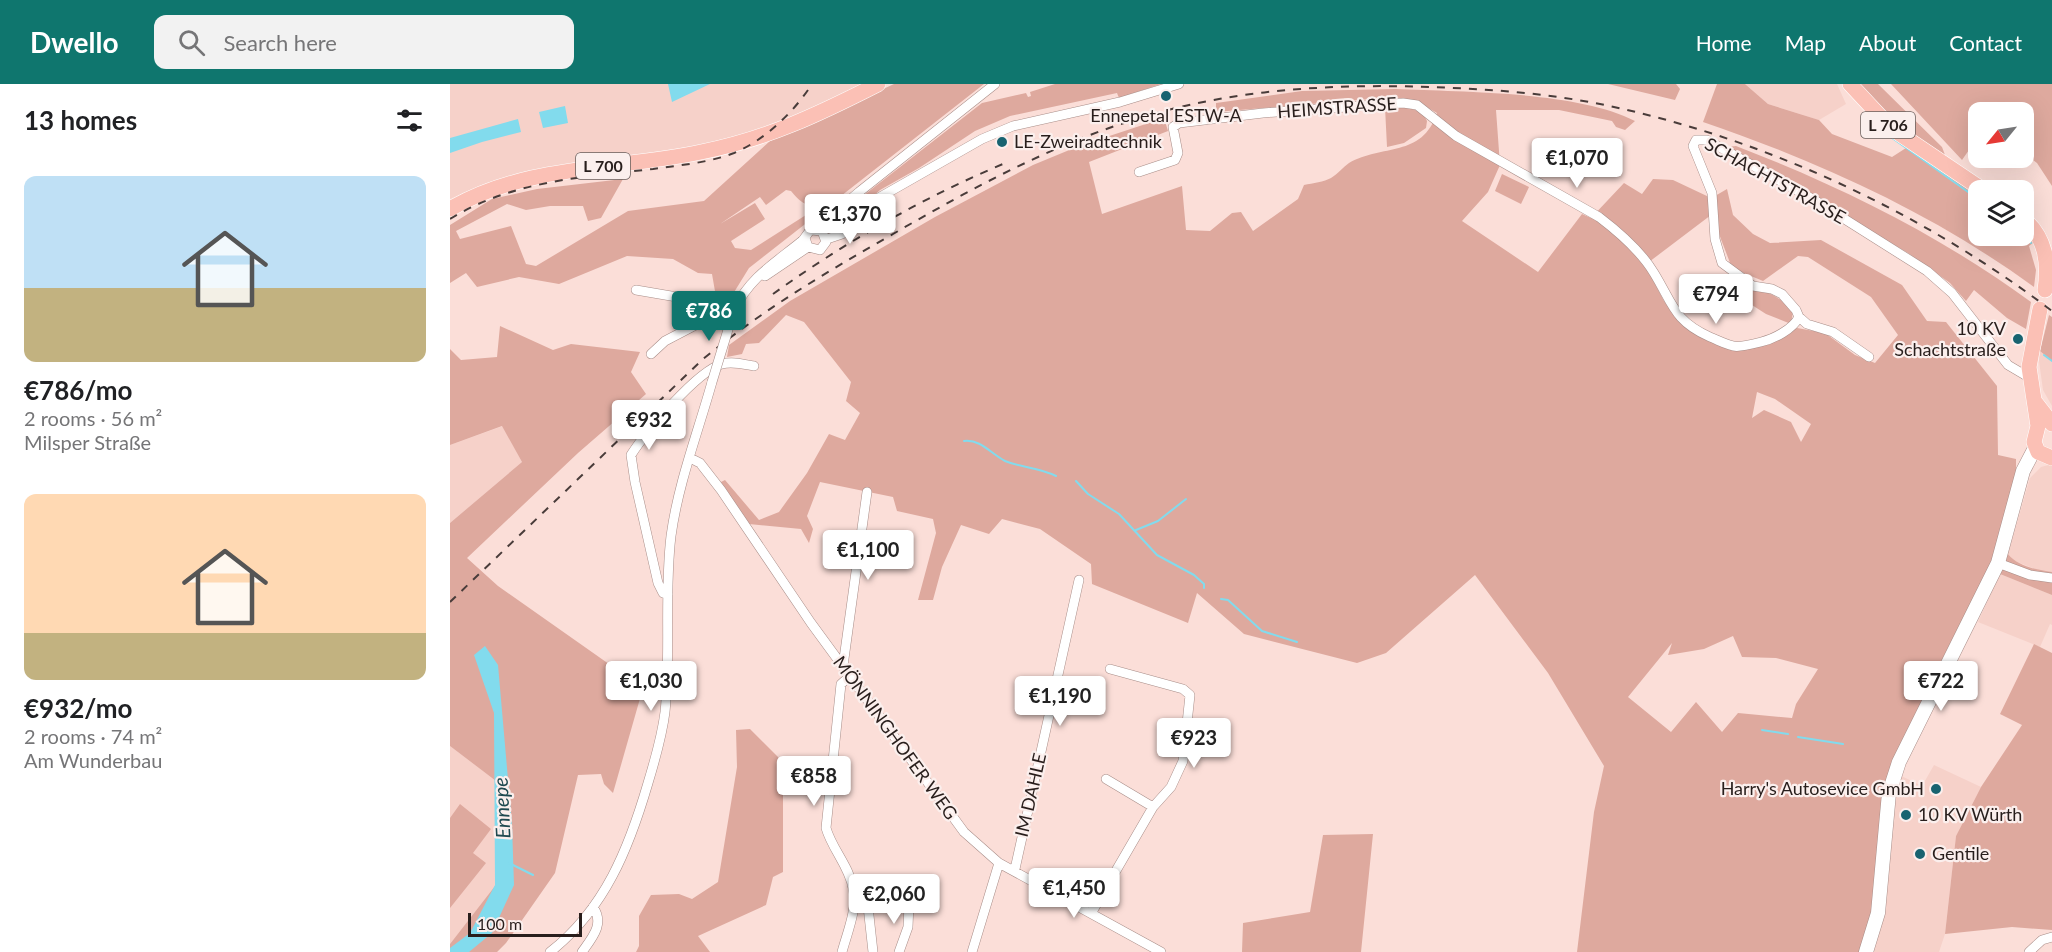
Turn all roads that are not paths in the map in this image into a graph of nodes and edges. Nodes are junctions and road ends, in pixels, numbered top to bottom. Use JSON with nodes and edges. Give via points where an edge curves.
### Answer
{"nodes":[{"id":1,"x":878,"y":84,"type":"edge"},
{"id":2,"x":995,"y":84,"type":"edge"},
{"id":3,"x":1179,"y":84,"type":"edge"},
{"id":4,"x":1850,"y":84,"type":"edge"},
{"id":5,"x":1139,"y":172,"type":"dead end"},
{"id":6,"x":1968,"y":180,"type":"edge"},
{"id":7,"x":450,"y":208,"type":"edge"},
{"id":8,"x":2034,"y":230,"type":"edge"},
{"id":9,"x":822,"y":233,"type":"junction"},
{"id":10,"x":806,"y":242,"type":"junction"},
{"id":11,"x":636,"y":290,"type":"dead end"},
{"id":12,"x":2045,"y":290,"type":"dead end"},
{"id":13,"x":731,"y":309,"type":"junction"},
{"id":14,"x":2040,"y":309,"type":"dead end"},
{"id":15,"x":1799,"y":317,"type":"junction"},
{"id":16,"x":651,"y":354,"type":"dead end"},
{"id":17,"x":1869,"y":357,"type":"dead end"},
{"id":18,"x":754,"y":366,"type":"dead end"},
{"id":19,"x":2030,"y":378,"type":"junction"},
{"id":20,"x":2047,"y":426,"type":"edge"},
{"id":21,"x":2043,"y":454,"type":"edge"},
{"id":22,"x":690,"y":458,"type":"junction"},
{"id":23,"x":867,"y":492,"type":"dead end"},
{"id":24,"x":1998,"y":563,"type":"junction"},
{"id":25,"x":2052,"y":578,"type":"edge"},
{"id":26,"x":1079,"y":580,"type":"dead end"},
{"id":27,"x":668,"y":594,"type":"junction"},
{"id":28,"x":843,"y":666,"type":"junction"},
{"id":29,"x":1110,"y":669,"type":"dead end"},
{"id":30,"x":850,"y":676,"type":"junction"},
{"id":31,"x":1106,"y":779,"type":"dead end"},
{"id":32,"x":1153,"y":807,"type":"junction"},
{"id":33,"x":999,"y":863,"type":"junction"},
{"id":34,"x":1015,"y":869,"type":"junction"},
{"id":35,"x":852,"y":885,"type":"junction"},
{"id":36,"x":909,"y":903,"type":"dead end"},
{"id":37,"x":593,"y":907,"type":"junction"},
{"id":38,"x":1092,"y":912,"type":"junction"},
{"id":39,"x":2052,"y":937,"type":"edge"},
{"id":40,"x":550,"y":952,"type":"edge"},
{"id":41,"x":582,"y":952,"type":"edge"},
{"id":42,"x":842,"y":952,"type":"edge"},
{"id":43,"x":873,"y":952,"type":"edge"},
{"id":44,"x":899,"y":952,"type":"edge"},
{"id":45,"x":972,"y":952,"type":"edge"},
{"id":46,"x":1161,"y":952,"type":"edge"},
{"id":47,"x":1866,"y":952,"type":"edge"},
{"id":48,"x":2029,"y":952,"type":"edge"}],
"edges":[{"from":1,"to":7,"type":"main road","number":"L 700","via":[[801,123],[760,138],[671,158],[532,177],[479,193]]},
{"from":2,"to":9,"type":"street","via":[[832,215]]},
{"from":3,"to":9,"type":"street","via":[[1013,126],[982,139],[868,204],[842,234]]},
{"from":4,"to":6,"type":"main road","number":"L 706","via":[[1891,128]]},
{"from":5,"to":15,"type":"street","name":"HEIMSTRASSE","via":[[1175,160],[1178,153],[1173,127],[1179,123],[1263,113],[1417,105],[1456,136],[1620,233],[1654,273],[1682,322],[1695,331],[1732,349],[1766,341],[1792,327]]},
{"from":8,"to":12,"type":"main road","via":[[2048,270]]},
{"from":9,"to":10,"type":"street","via":[[811,230]]},
{"from":9,"to":10,"type":"street","via":[[820,250]]},
{"from":10,"to":13,"type":"street","via":[[760,273]]},
{"from":11,"to":13,"type":"street"},
{"from":13,"to":16,"type":"street","via":[[665,341]]},
{"from":13,"to":22,"type":"street","bridge":true},
{"from":14,"to":19,"type":"main road","via":[[2030,355]]},
{"from":15,"to":17,"type":"street","name":"SCHACHTSTRASSE","via":[[1814,327],[1833,332]]},
{"from":15,"to":19,"type":"street","name":"SCHACHTSTRASSE","via":[[1782,294],[1748,283],[1722,262],[1715,239],[1712,193],[1693,146],[1696,140],[1700,138],[1717,146],[1906,256],[1952,293],[2008,365]]},
{"from":18,"to":27,"type":"street","via":[[733,362],[712,368],[647,431],[631,455],[656,575],[660,589]]},
{"from":19,"to":20,"type":"main road"},
{"from":20,"to":21,"type":"main road","via":[[2034,438]]},
{"from":21,"to":24,"type":"street","via":[[2020,482]]},
{"from":22,"to":27,"type":"street","via":[[672,535]]},
{"from":22,"to":28,"type":"street","name":"MÖNNINGHOFER WEG","via":[[700,463],[721,490]]},
{"from":23,"to":28,"type":"street"},
{"from":24,"to":25,"type":"street"},
{"from":24,"to":47,"type":"street","via":[[1899,762],[1888,794],[1878,913]]},
{"from":26,"to":34,"type":"street","name":"IM DAHLE"},
{"from":27,"to":37,"type":"street","via":[[661,736],[629,843],[618,869]]},
{"from":28,"to":30,"type":"street","name":"MÖNNINGHOFER WEG"},
{"from":29,"to":32,"type":"street","via":[[1183,689],[1190,695],[1183,761],[1171,787]]},
{"from":30,"to":33,"type":"street","name":"MÖNNINGHOFER WEG","via":[[963,832]]},
{"from":30,"to":35,"type":"street","via":[[842,684],[826,828]]},
{"from":31,"to":32,"type":"street"},
{"from":32,"to":38,"type":"street"},
{"from":33,"to":34,"type":"street","name":"MÖNNINGHOFER WEG"},
{"from":33,"to":45,"type":"street"},
{"from":34,"to":38,"type":"street","name":"MÖNNINGHOFER WEG"},
{"from":35,"to":42,"type":"street","via":[[854,902]]},
{"from":35,"to":43,"type":"street","via":[[866,888]]},
{"from":36,"to":44,"type":"street","via":[[908,927]]},
{"from":37,"to":40,"type":"street"},
{"from":37,"to":41,"type":"street","via":[[598,923],[596,933]]},
{"from":38,"to":46,"type":"street","name":"MÖNNINGHOFER WEG"},
{"from":39,"to":48,"type":"street"}]}
